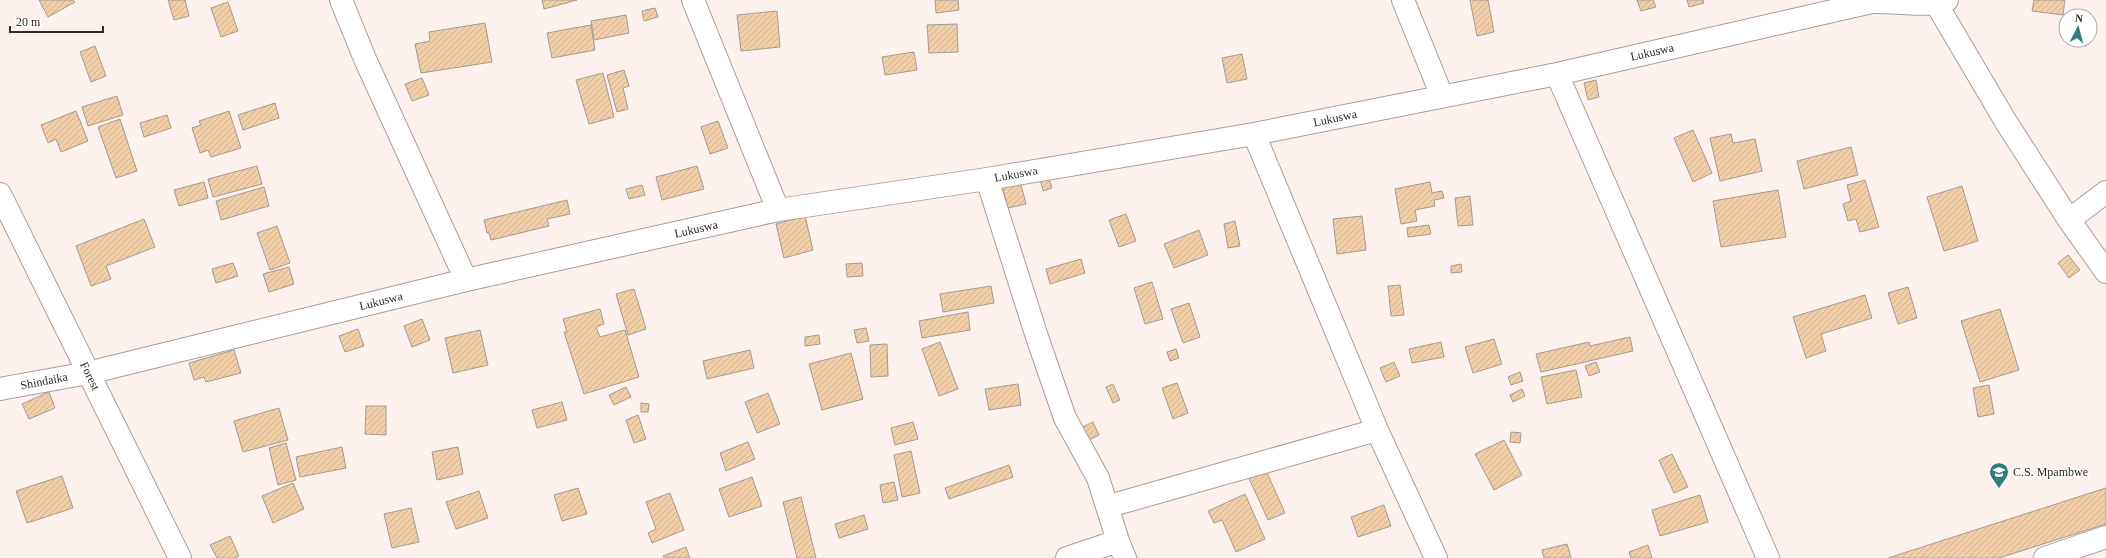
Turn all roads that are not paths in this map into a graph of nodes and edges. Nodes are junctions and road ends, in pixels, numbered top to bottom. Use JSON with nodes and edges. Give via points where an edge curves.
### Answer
{"nodes":[{"id":1,"x":341,"y":0,"type":"edge"},
{"id":2,"x":693,"y":0,"type":"edge"},
{"id":3,"x":1404,"y":0,"type":"edge"},
{"id":4,"x":1939,"y":1,"type":"edge"},
{"id":5,"x":1557,"y":74,"type":"junction"},
{"id":6,"x":1442,"y":96,"type":"junction"},
{"id":7,"x":1254,"y":134,"type":"junction"},
{"id":8,"x":987,"y":179,"type":"junction"},
{"id":9,"x":2106,"y":192,"type":"edge"},
{"id":10,"x":0,"y":194,"type":"edge"},
{"id":11,"x":778,"y":210,"type":"junction"},
{"id":12,"x":2070,"y":220,"type":"junction"},
{"id":13,"x":2106,"y":272,"type":"edge"},
{"id":14,"x":466,"y":280,"type":"junction"},
{"id":15,"x":88,"y":373,"type":"junction"},
{"id":16,"x":0,"y":389,"type":"edge"},
{"id":17,"x":1377,"y":430,"type":"junction"},
{"id":18,"x":1109,"y":506,"type":"junction"},
{"id":19,"x":2106,"y":538,"type":"edge"},
{"id":20,"x":1122,"y":550,"type":"edge"},
{"id":21,"x":180,"y":558,"type":"edge"},
{"id":22,"x":1067,"y":558,"type":"edge"},
{"id":23,"x":1436,"y":558,"type":"edge"},
{"id":24,"x":1768,"y":558,"type":"edge"},
{"id":25,"x":2045,"y":558,"type":"edge"}],
"edges":[{"from":1,"to":14,"type":"street","via":[[365,59]]},
{"from":2,"to":11,"type":"street"},
{"from":3,"to":6,"type":"street"},
{"from":4,"to":5,"type":"street","name":"Lukuswa","via":[[1872,2],[1853,5]]},
{"from":4,"to":12,"type":"street","via":[[2006,122]]},
{"from":5,"to":6,"type":"street","name":"Lukuswa"},
{"from":5,"to":24,"type":"street"},
{"from":6,"to":7,"type":"street","name":"Lukuswa"},
{"from":7,"to":8,"type":"street","name":"Lukuswa"},
{"from":7,"to":17,"type":"street"},
{"from":8,"to":11,"type":"street","name":"Lukuswa"},
{"from":8,"to":18,"type":"street","via":[[1065,418],[1098,478]]},
{"from":9,"to":12,"type":"street"},
{"from":10,"to":15,"type":"street","name":"Forest"},
{"from":11,"to":14,"type":"street","name":"Lukuswa"},
{"from":12,"to":13,"type":"street"},
{"from":14,"to":15,"type":"street","name":"Lukuswa"},
{"from":15,"to":16,"type":"street","name":"Shindaika"},
{"from":15,"to":21,"type":"street","name":"Forest"},
{"from":17,"to":18,"type":"street"},
{"from":17,"to":23,"type":"street"},
{"from":18,"to":20,"type":"street"},
{"from":19,"to":25,"type":"street"},
{"from":20,"to":22,"type":"street"}]}
